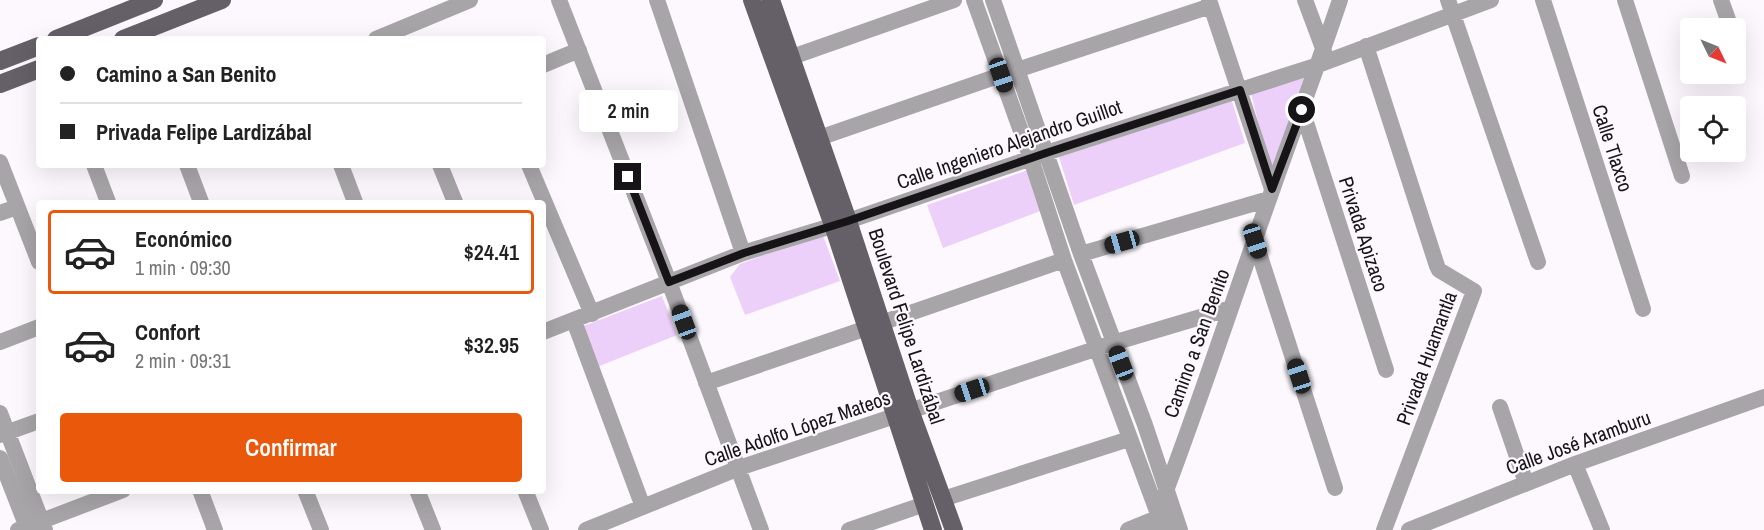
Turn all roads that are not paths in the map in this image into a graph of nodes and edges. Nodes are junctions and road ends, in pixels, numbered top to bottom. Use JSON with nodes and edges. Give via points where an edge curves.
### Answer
{"nodes":[{"id":1,"x":154,"y":0,"type":"edge"},
{"id":2,"x":222,"y":0,"type":"edge"},
{"id":3,"x":470,"y":0,"type":"edge"},
{"id":4,"x":559,"y":0,"type":"edge"},
{"id":5,"x":657,"y":0,"type":"edge"},
{"id":6,"x":752,"y":0,"type":"edge"},
{"id":7,"x":771,"y":0,"type":"edge"},
{"id":8,"x":954,"y":0,"type":"edge"},
{"id":9,"x":974,"y":0,"type":"edge"},
{"id":10,"x":993,"y":0,"type":"edge"},
{"id":11,"x":1305,"y":0,"type":"edge"},
{"id":12,"x":1340,"y":0,"type":"edge"},
{"id":13,"x":1491,"y":0,"type":"edge"},
{"id":14,"x":1544,"y":0,"type":"edge"},
{"id":15,"x":1625,"y":0,"type":"edge"},
{"id":16,"x":1721,"y":0,"type":"edge"},
{"id":17,"x":1210,"y":3,"type":"edge"},
{"id":18,"x":129,"y":5,"type":"edge"},
{"id":19,"x":1450,"y":7,"type":"edge"},
{"id":20,"x":1727,"y":18,"type":"edge"},
{"id":21,"x":62,"y":36,"type":"edge"},
{"id":22,"x":136,"y":36,"type":"edge"},
{"id":23,"x":383,"y":36,"type":"edge"},
{"id":24,"x":1366,"y":46,"type":"junction"},
{"id":25,"x":36,"y":47,"type":"edge"},
{"id":26,"x":579,"y":50,"type":"junction"},
{"id":27,"x":792,"y":57,"type":"junction"},
{"id":28,"x":1321,"y":58,"type":"junction"},
{"id":29,"x":0,"y":61,"type":"edge"},
{"id":30,"x":546,"y":64,"type":"edge"},
{"id":31,"x":36,"y":70,"type":"edge"},
{"id":32,"x":1009,"y":72,"type":"junction"},
{"id":33,"x":0,"y":84,"type":"edge"},
{"id":34,"x":1240,"y":90,"type":"junction"},
{"id":35,"x":1302,"y":110,"type":"junction"},
{"id":36,"x":819,"y":138,"type":"junction"},
{"id":37,"x":1038,"y":156,"type":"junction"},
{"id":38,"x":0,"y":162,"type":"edge"},
{"id":39,"x":95,"y":168,"type":"edge"},
{"id":40,"x":188,"y":168,"type":"edge"},
{"id":41,"x":342,"y":168,"type":"edge"},
{"id":42,"x":441,"y":168,"type":"edge"},
{"id":43,"x":530,"y":168,"type":"edge"},
{"id":44,"x":1682,"y":176,"type":"dead end"},
{"id":45,"x":1271,"y":194,"type":"junction"},
{"id":46,"x":107,"y":200,"type":"edge"},
{"id":47,"x":200,"y":200,"type":"edge"},
{"id":48,"x":354,"y":200,"type":"edge"},
{"id":49,"x":454,"y":200,"type":"edge"},
{"id":50,"x":544,"y":200,"type":"edge"},
{"id":51,"x":546,"y":205,"type":"edge"},
{"id":52,"x":17,"y":207,"type":"junction"},
{"id":53,"x":0,"y":213,"type":"edge"},
{"id":54,"x":840,"y":223,"type":"junction"},
{"id":55,"x":1255,"y":241,"type":"junction"},
{"id":56,"x":744,"y":253,"type":"junction"},
{"id":57,"x":36,"y":254,"type":"edge"},
{"id":58,"x":1080,"y":254,"type":"junction"},
{"id":59,"x":1064,"y":260,"type":"junction"},
{"id":60,"x":1538,"y":262,"type":"dead end"},
{"id":61,"x":669,"y":282,"type":"junction"},
{"id":62,"x":1231,"y":308,"type":"junction"},
{"id":63,"x":1643,"y":309,"type":"dead end"},
{"id":64,"x":592,"y":314,"type":"junction"},
{"id":65,"x":574,"y":321,"type":"junction"},
{"id":66,"x":874,"y":326,"type":"junction"},
{"id":67,"x":36,"y":328,"type":"edge"},
{"id":68,"x":546,"y":331,"type":"edge"},
{"id":69,"x":0,"y":342,"type":"edge"},
{"id":70,"x":1113,"y":343,"type":"junction"},
{"id":71,"x":1096,"y":349,"type":"junction"},
{"id":72,"x":1386,"y":370,"type":"dead end"},
{"id":73,"x":706,"y":383,"type":"junction"},
{"id":74,"x":1764,"y":397,"type":"edge"},
{"id":75,"x":1500,"y":407,"type":"dead end"},
{"id":76,"x":0,"y":413,"type":"edge"},
{"id":77,"x":903,"y":413,"type":"junction"},
{"id":78,"x":36,"y":422,"type":"edge"},
{"id":79,"x":4,"y":434,"type":"edge"},
{"id":80,"x":1129,"y":439,"type":"junction"},
{"id":81,"x":0,"y":458,"type":"edge"},
{"id":82,"x":1575,"y":464,"type":"junction"},
{"id":83,"x":739,"y":468,"type":"junction"},
{"id":84,"x":1526,"y":483,"type":"junction"},
{"id":85,"x":1167,"y":486,"type":"junction"},
{"id":86,"x":1335,"y":488,"type":"dead end"},
{"id":87,"x":113,"y":494,"type":"edge"},
{"id":88,"x":202,"y":494,"type":"edge"},
{"id":89,"x":307,"y":494,"type":"edge"},
{"id":90,"x":419,"y":494,"type":"edge"},
{"id":91,"x":527,"y":494,"type":"edge"},
{"id":92,"x":942,"y":499,"type":"junction"},
{"id":93,"x":925,"y":504,"type":"junction"},
{"id":94,"x":643,"y":507,"type":"junction"},
{"id":95,"x":1157,"y":523,"type":"edge"},
{"id":96,"x":1433,"y":525,"type":"edge"},
{"id":97,"x":32,"y":527,"type":"edge"},
{"id":98,"x":215,"y":530,"type":"edge"},
{"id":99,"x":321,"y":530,"type":"edge"},
{"id":100,"x":433,"y":530,"type":"edge"},
{"id":101,"x":541,"y":530,"type":"edge"},
{"id":102,"x":586,"y":530,"type":"edge"},
{"id":103,"x":761,"y":530,"type":"edge"},
{"id":104,"x":849,"y":530,"type":"edge"},
{"id":105,"x":933,"y":530,"type":"edge"},
{"id":106,"x":954,"y":530,"type":"edge"},
{"id":107,"x":1128,"y":530,"type":"edge"},
{"id":108,"x":1180,"y":530,"type":"edge"},
{"id":109,"x":1384,"y":530,"type":"edge"},
{"id":110,"x":1409,"y":530,"type":"edge"},
{"id":111,"x":1602,"y":530,"type":"edge"}],
"edges":[{"from":1,"to":18,"type":"main road"},
{"from":2,"to":22,"type":"main road"},
{"from":3,"to":23,"type":"street"},
{"from":4,"to":26,"type":"street"},
{"from":5,"to":56,"type":"street"},
{"from":6,"to":54,"type":"main road","name":"Boulevard Felipe Lardizábal"},
{"from":7,"to":27,"type":"main road","name":"Boulevard Felipe Lardizábal"},
{"from":8,"to":27,"type":"street"},
{"from":9,"to":32,"type":"street"},
{"from":10,"to":32,"type":"street"},
{"from":11,"to":28,"type":"street"},
{"from":12,"to":28,"type":"street","name":"Camino a San Benito"},
{"from":13,"to":19,"type":"street","name":"Calle Ingeniero Alejandro Guillot"},
{"from":14,"to":63,"type":"street","name":"Calle Tlaxco"},
{"from":15,"to":44,"type":"street"},
{"from":16,"to":20,"type":"street"},
{"from":17,"to":32,"type":"street"},
{"from":17,"to":34,"type":"street"},
{"from":18,"to":21,"type":"main road"},
{"from":19,"to":24,"type":"street","name":"Calle Ingeniero Alejandro Guillot"},
{"from":19,"to":60,"type":"street"},
{"from":24,"to":28,"type":"street","name":"Calle Ingeniero Alejandro Guillot"},
{"from":24,"to":109,"type":"street","name":"Privada Huamantla","via":[[1439,270],[1474,291]]},
{"from":25,"to":29,"type":"main road"},
{"from":26,"to":30,"type":"street"},
{"from":26,"to":61,"type":"street"},
{"from":27,"to":36,"type":"main road","name":"Boulevard Felipe Lardizábal"},
{"from":28,"to":34,"type":"street","name":"Calle Ingeniero Alejandro Guillot"},
{"from":28,"to":35,"type":"street","name":"Camino a San Benito"},
{"from":31,"to":33,"type":"main road"},
{"from":32,"to":36,"type":"street"},
{"from":32,"to":37,"type":"street"},
{"from":34,"to":37,"type":"street","name":"Calle Ingeniero Alejandro Guillot"},
{"from":34,"to":45,"type":"street"},
{"from":35,"to":45,"type":"street","name":"Camino a San Benito"},
{"from":35,"to":72,"type":"street","name":"Privada Apizaco"},
{"from":36,"to":54,"type":"main road","name":"Boulevard Felipe Lardizábal"},
{"from":37,"to":54,"type":"street","name":"Calle Ingeniero Alejandro Guillot"},
{"from":37,"to":58,"type":"street"},
{"from":37,"to":59,"type":"street"},
{"from":38,"to":52,"type":"street"},
{"from":39,"to":46,"type":"street"},
{"from":40,"to":47,"type":"street"},
{"from":41,"to":48,"type":"street"},
{"from":42,"to":49,"type":"street"},
{"from":43,"to":50,"type":"street"},
{"from":45,"to":55,"type":"street","name":"Camino a San Benito"},
{"from":45,"to":58,"type":"street"},
{"from":51,"to":64,"type":"street"},
{"from":52,"to":53,"type":"street"},
{"from":52,"to":57,"type":"street"},
{"from":54,"to":56,"type":"street","name":"Calle Ingeniero Alejandro Guillot"},
{"from":54,"to":66,"type":"main road","name":"Boulevard Felipe Lardizábal"},
{"from":55,"to":62,"type":"street","name":"Camino a San Benito"},
{"from":55,"to":86,"type":"street"},
{"from":56,"to":61,"type":"street","name":"Calle Ingeniero Alejandro Guillot"},
{"from":58,"to":70,"type":"street"},
{"from":59,"to":66,"type":"street"},
{"from":59,"to":71,"type":"street"},
{"from":61,"to":64,"type":"street","name":"Calle Ingeniero Alejandro Guillot"},
{"from":61,"to":73,"type":"street"},
{"from":62,"to":70,"type":"street","name":"Calle Adolfo López Mateos"},
{"from":62,"to":85,"type":"street","name":"Camino a San Benito"},
{"from":64,"to":65,"type":"street","name":"Calle Ingeniero Alejandro Guillot"},
{"from":65,"to":68,"type":"street","name":"Calle Ingeniero Alejandro Guillot"},
{"from":65,"to":94,"type":"street"},
{"from":66,"to":73,"type":"street"},
{"from":66,"to":77,"type":"main road","name":"Boulevard Felipe Lardizábal"},
{"from":67,"to":69,"type":"street"},
{"from":70,"to":71,"type":"street","name":"Calle Adolfo López Mateos"},
{"from":70,"to":85,"type":"street"},
{"from":71,"to":77,"type":"street","name":"Calle Adolfo López Mateos"},
{"from":71,"to":80,"type":"street"},
{"from":73,"to":83,"type":"street"},
{"from":74,"to":82,"type":"street","name":"Calle José Aramburu"},
{"from":75,"to":84,"type":"street"},
{"from":76,"to":79,"type":"street"},
{"from":77,"to":83,"type":"street","name":"Calle Adolfo López Mateos"},
{"from":77,"to":92,"type":"main road","name":"Boulevard Felipe Lardizábal"},
{"from":77,"to":93,"type":"main road","name":"Boulevard Felipe Lardizábal"},
{"from":78,"to":79,"type":"street"},
{"from":79,"to":97,"type":"street"},
{"from":80,"to":92,"type":"street"},
{"from":80,"to":95,"type":"street"},
{"from":81,"to":97,"type":"street"},
{"from":82,"to":84,"type":"street","name":"Calle José Aramburu"},
{"from":82,"to":111,"type":"street"},
{"from":83,"to":94,"type":"street","name":"Calle Adolfo López Mateos"},
{"from":83,"to":103,"type":"street"},
{"from":84,"to":96,"type":"street","name":"Calle José Aramburu"},
{"from":85,"to":95,"type":"street","name":"Camino a San Benito"},
{"from":85,"to":108,"type":"street"},
{"from":87,"to":97,"type":"street"},
{"from":88,"to":98,"type":"street"},
{"from":89,"to":99,"type":"street"},
{"from":90,"to":100,"type":"street"},
{"from":91,"to":101,"type":"street"},
{"from":92,"to":106,"type":"main road","name":"Boulevard Felipe Lardizábal"},
{"from":93,"to":104,"type":"street"},
{"from":93,"to":105,"type":"main road","name":"Boulevard Felipe Lardizábal"},
{"from":94,"to":102,"type":"street","name":"Calle Adolfo López Mateos"},
{"from":95,"to":107,"type":"street"},
{"from":96,"to":110,"type":"street","name":"Calle José Aramburu"}]}
